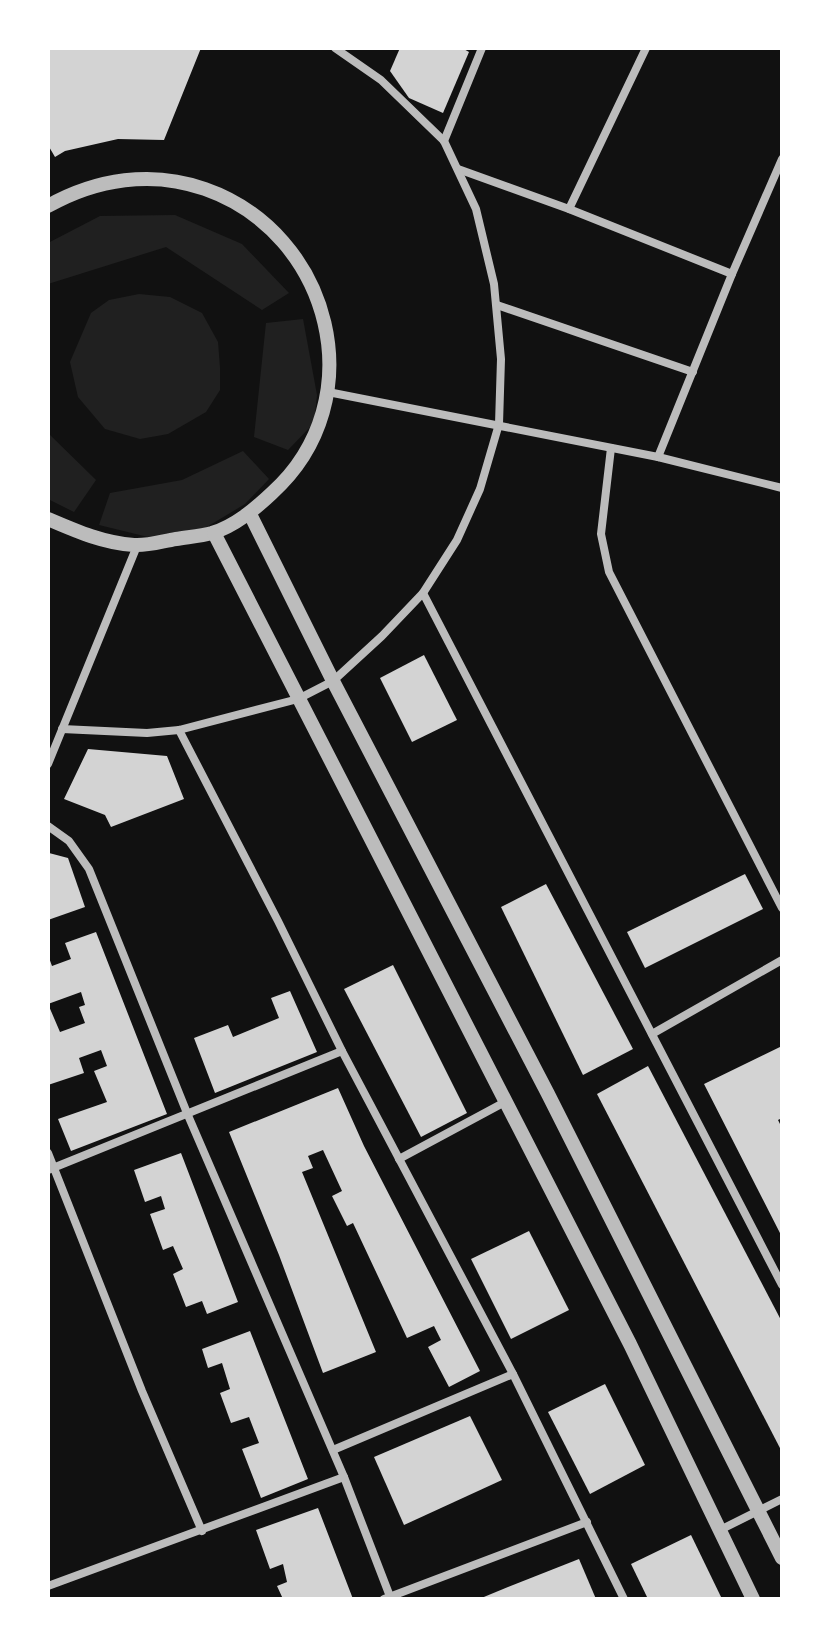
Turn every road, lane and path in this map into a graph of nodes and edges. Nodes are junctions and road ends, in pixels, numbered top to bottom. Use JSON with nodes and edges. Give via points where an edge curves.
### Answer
{"nodes":[{"id":1,"x":335,"y":48,"type":"edge"},
{"id":2,"x":482,"y":48,"type":"edge"},
{"id":3,"x":646,"y":48,"type":"edge"},
{"id":4,"x":444,"y":141,"type":"junction"},
{"id":5,"x":782,"y":159,"type":"edge"},
{"id":6,"x":458,"y":169,"type":"junction"},
{"id":7,"x":48,"y":206,"type":"edge"},
{"id":8,"x":569,"y":209,"type":"junction"},
{"id":9,"x":732,"y":274,"type":"junction"},
{"id":10,"x":497,"y":305,"type":"junction"},
{"id":11,"x":693,"y":372,"type":"junction"},
{"id":12,"x":328,"y":392,"type":"junction"},
{"id":13,"x":499,"y":424,"type":"junction"},
{"id":14,"x":611,"y":448,"type":"junction"},
{"id":15,"x":658,"y":457,"type":"junction"},
{"id":16,"x":782,"y":488,"type":"edge"},
{"id":17,"x":250,"y":514,"type":"junction"},
{"id":18,"x":48,"y":519,"type":"edge"},
{"id":19,"x":214,"y":533,"type":"junction"},
{"id":20,"x":137,"y":546,"type":"junction"},
{"id":21,"x":423,"y":593,"type":"junction"},
{"id":22,"x":333,"y":681,"type":"junction"},
{"id":23,"x":298,"y":699,"type":"junction"},
{"id":24,"x":62,"y":729,"type":"junction"},
{"id":25,"x":179,"y":730,"type":"junction"},
{"id":26,"x":48,"y":764,"type":"edge"},
{"id":27,"x":48,"y":826,"type":"edge"},
{"id":28,"x":782,"y":908,"type":"edge"},
{"id":29,"x":782,"y":960,"type":"edge"},
{"id":30,"x":652,"y":1034,"type":"junction"},
{"id":31,"x":342,"y":1051,"type":"junction"},
{"id":32,"x":505,"y":1102,"type":"junction"},
{"id":33,"x":187,"y":1113,"type":"junction"},
{"id":34,"x":48,"y":1153,"type":"edge"},
{"id":35,"x":399,"y":1159,"type":"junction"},
{"id":36,"x":51,"y":1169,"type":"edge"},
{"id":37,"x":782,"y":1285,"type":"edge"},
{"id":38,"x":513,"y":1374,"type":"junction"},
{"id":39,"x":333,"y":1450,"type":"junction"},
{"id":40,"x":344,"y":1477,"type":"junction"},
{"id":41,"x":782,"y":1499,"type":"edge"},
{"id":42,"x":757,"y":1512,"type":"junction"},
{"id":43,"x":587,"y":1522,"type":"junction"},
{"id":44,"x":720,"y":1530,"type":"junction"},
{"id":45,"x":202,"y":1531,"type":"junction"},
{"id":46,"x":782,"y":1558,"type":"edge"},
{"id":47,"x":48,"y":1586,"type":"edge"},
{"id":48,"x":388,"y":1598,"type":"edge"},
{"id":49,"x":624,"y":1599,"type":"edge"},
{"id":50,"x":753,"y":1599,"type":"edge"}],
"edges":[{"from":1,"to":4,"type":"street","via":[[381,80]]},
{"from":2,"to":4,"type":"street"},
{"from":3,"to":8,"type":"street"},
{"from":4,"to":6,"type":"street"},
{"from":5,"to":9,"type":"street"},
{"from":6,"to":8,"type":"street"},
{"from":6,"to":10,"type":"street","via":[[486,242]]},
{"from":7,"to":12,"type":"street","via":[[109,181],[149,178],[188,182],[259,216],[287,244],[319,301],[330,352]]},
{"from":8,"to":9,"type":"street"},
{"from":9,"to":11,"type":"street"},
{"from":10,"to":11,"type":"street"},
{"from":10,"to":13,"type":"street"},
{"from":11,"to":15,"type":"street"},
{"from":12,"to":13,"type":"street"},
{"from":12,"to":17,"type":"street","via":[[313,439],[286,481]]},
{"from":13,"to":14,"type":"street"},
{"from":13,"to":21,"type":"street","via":[[488,467],[457,540]]},
{"from":14,"to":15,"type":"street"},
{"from":14,"to":28,"type":"street","via":[[601,534],[609,572]]},
{"from":15,"to":16,"type":"street"},
{"from":17,"to":19,"type":"street"},
{"from":17,"to":22,"type":"street"},
{"from":18,"to":20,"type":"street","via":[[90,538]]},
{"from":19,"to":20,"type":"street"},
{"from":19,"to":23,"type":"street"},
{"from":20,"to":24,"type":"street"},
{"from":21,"to":22,"type":"street"},
{"from":21,"to":30,"type":"street"},
{"from":22,"to":23,"type":"street"},
{"from":22,"to":42,"type":"street"},
{"from":23,"to":25,"type":"street"},
{"from":23,"to":32,"type":"street"},
{"from":24,"to":25,"type":"street"},
{"from":24,"to":26,"type":"street"},
{"from":25,"to":31,"type":"street"},
{"from":27,"to":33,"type":"street","via":[[69,841],[89,869]]},
{"from":29,"to":30,"type":"street"},
{"from":30,"to":37,"type":"street"},
{"from":31,"to":33,"type":"street"},
{"from":31,"to":35,"type":"street"},
{"from":32,"to":35,"type":"street"},
{"from":32,"to":44,"type":"street"},
{"from":33,"to":36,"type":"street"},
{"from":33,"to":39,"type":"street"},
{"from":34,"to":36,"type":"street"},
{"from":35,"to":38,"type":"street"},
{"from":36,"to":45,"type":"street"},
{"from":38,"to":39,"type":"street"},
{"from":38,"to":43,"type":"street"},
{"from":39,"to":40,"type":"street"},
{"from":40,"to":45,"type":"street"},
{"from":40,"to":48,"type":"street"},
{"from":41,"to":42,"type":"street"},
{"from":42,"to":44,"type":"street"},
{"from":42,"to":46,"type":"street"},
{"from":43,"to":48,"type":"street"},
{"from":43,"to":49,"type":"street"},
{"from":44,"to":50,"type":"street"},
{"from":45,"to":47,"type":"street"}]}
